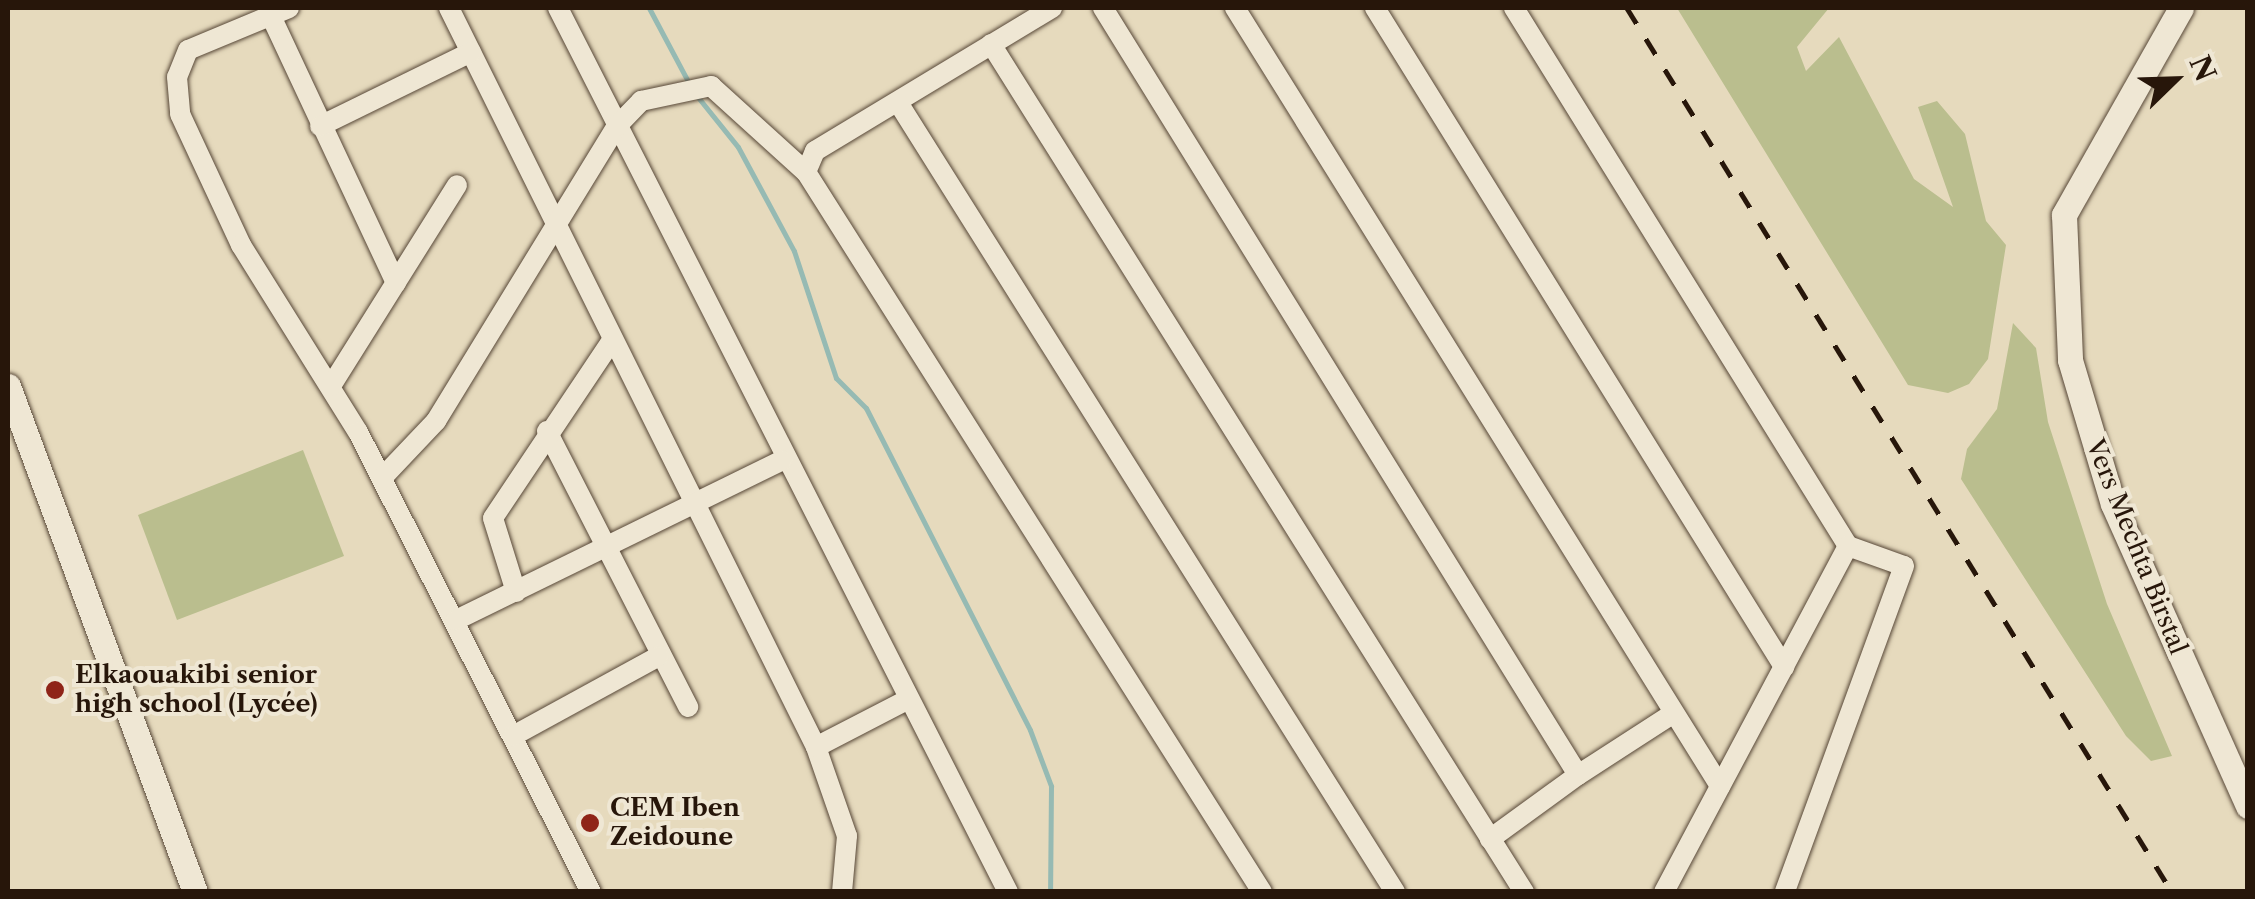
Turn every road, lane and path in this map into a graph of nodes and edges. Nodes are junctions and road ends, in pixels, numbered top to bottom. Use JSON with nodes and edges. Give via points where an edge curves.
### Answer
{"nodes":[{"id":1,"x":449,"y":8,"type":"edge"},
{"id":2,"x":558,"y":8,"type":"edge"},
{"id":3,"x":1052,"y":8,"type":"edge"},
{"id":4,"x":1103,"y":8,"type":"edge"},
{"id":5,"x":1236,"y":8,"type":"edge"},
{"id":6,"x":1375,"y":8,"type":"edge"},
{"id":7,"x":1514,"y":8,"type":"edge"},
{"id":8,"x":2181,"y":8,"type":"edge"},
{"id":9,"x":279,"y":11,"type":"edge"},
{"id":10,"x":991,"y":44,"type":"junction"},
{"id":11,"x":471,"y":52,"type":"junction"},
{"id":12,"x":899,"y":104,"type":"junction"},
{"id":13,"x":320,"y":126,"type":"junction"},
{"id":14,"x":616,"y":126,"type":"junction"},
{"id":15,"x":806,"y":172,"type":"junction"},
{"id":16,"x":457,"y":186,"type":"dead end"},
{"id":17,"x":555,"y":226,"type":"junction"},
{"id":18,"x":396,"y":283,"type":"junction"},
{"id":19,"x":611,"y":342,"type":"junction"},
{"id":20,"x":8,"y":386,"type":"edge"},
{"id":21,"x":330,"y":386,"type":"junction"},
{"id":22,"x":547,"y":432,"type":"junction"},
{"id":23,"x":782,"y":460,"type":"junction"},
{"id":24,"x":382,"y":478,"type":"junction"},
{"id":25,"x":698,"y":505,"type":"junction"},
{"id":26,"x":1848,"y":546,"type":"junction"},
{"id":27,"x":604,"y":553,"type":"junction"},
{"id":28,"x":516,"y":592,"type":"junction"},
{"id":29,"x":456,"y":620,"type":"junction"},
{"id":30,"x":658,"y":656,"type":"junction"},
{"id":31,"x":1784,"y":667,"type":"junction"},
{"id":32,"x":907,"y":700,"type":"junction"},
{"id":33,"x":688,"y":707,"type":"dead end"},
{"id":34,"x":1674,"y":713,"type":"junction"},
{"id":35,"x":513,"y":736,"type":"junction"},
{"id":36,"x":816,"y":748,"type":"junction"},
{"id":37,"x":1578,"y":775,"type":"junction"},
{"id":38,"x":1720,"y":786,"type":"junction"},
{"id":39,"x":2248,"y":806,"type":"edge"},
{"id":40,"x":1490,"y":839,"type":"junction"},
{"id":41,"x":195,"y":892,"type":"edge"},
{"id":42,"x":591,"y":892,"type":"edge"},
{"id":43,"x":842,"y":892,"type":"edge"},
{"id":44,"x":1008,"y":892,"type":"edge"},
{"id":45,"x":1262,"y":892,"type":"edge"},
{"id":46,"x":1395,"y":892,"type":"edge"},
{"id":47,"x":1524,"y":892,"type":"edge"},
{"id":48,"x":1664,"y":892,"type":"edge"},
{"id":49,"x":1785,"y":892,"type":"edge"}],
"edges":[{"from":1,"to":11,"type":"street"},
{"from":2,"to":14,"type":"street"},
{"from":3,"to":10,"type":"street"},
{"from":4,"to":37,"type":"street"},
{"from":5,"to":34,"type":"street"},
{"from":6,"to":31,"type":"street"},
{"from":7,"to":26,"type":"street"},
{"from":8,"to":39,"type":"street","name":"Vers Mechta Birstal","via":[[2064,215],[2070,360],[2113,504]]},
{"from":9,"to":13,"type":"street"},
{"from":9,"to":21,"type":"street","via":[[188,50],[177,100],[241,245]]},
{"from":10,"to":12,"type":"street"},
{"from":10,"to":40,"type":"street"},
{"from":11,"to":13,"type":"street"},
{"from":11,"to":17,"type":"street"},
{"from":12,"to":15,"type":"street","via":[[815,150]]},
{"from":12,"to":46,"type":"street"},
{"from":13,"to":18,"type":"street"},
{"from":14,"to":15,"type":"street","via":[[641,101],[700,83]]},
{"from":14,"to":17,"type":"street"},
{"from":14,"to":23,"type":"street"},
{"from":15,"to":45,"type":"street"},
{"from":16,"to":18,"type":"street"},
{"from":17,"to":19,"type":"street"},
{"from":17,"to":24,"type":"street","via":[[436,421]]},
{"from":18,"to":21,"type":"street"},
{"from":19,"to":22,"type":"street"},
{"from":19,"to":25,"type":"street"},
{"from":20,"to":41,"type":"street"},
{"from":21,"to":24,"type":"street"},
{"from":22,"to":27,"type":"street"},
{"from":22,"to":28,"type":"street","via":[[493,518]]},
{"from":23,"to":25,"type":"street"},
{"from":23,"to":32,"type":"street"},
{"from":24,"to":29,"type":"street"},
{"from":25,"to":27,"type":"street"},
{"from":25,"to":36,"type":"street"},
{"from":26,"to":31,"type":"street"},
{"from":26,"to":49,"type":"street","via":[[1904,566]]},
{"from":27,"to":28,"type":"street"},
{"from":27,"to":30,"type":"street"},
{"from":28,"to":29,"type":"street"},
{"from":29,"to":35,"type":"street"},
{"from":30,"to":33,"type":"street"},
{"from":30,"to":35,"type":"street"},
{"from":31,"to":38,"type":"street"},
{"from":32,"to":36,"type":"street"},
{"from":32,"to":44,"type":"street"},
{"from":34,"to":37,"type":"street"},
{"from":34,"to":38,"type":"street"},
{"from":35,"to":42,"type":"street"},
{"from":36,"to":43,"type":"street","via":[[847,836]]},
{"from":37,"to":40,"type":"street"},
{"from":38,"to":48,"type":"street"},
{"from":40,"to":47,"type":"street"}]}
